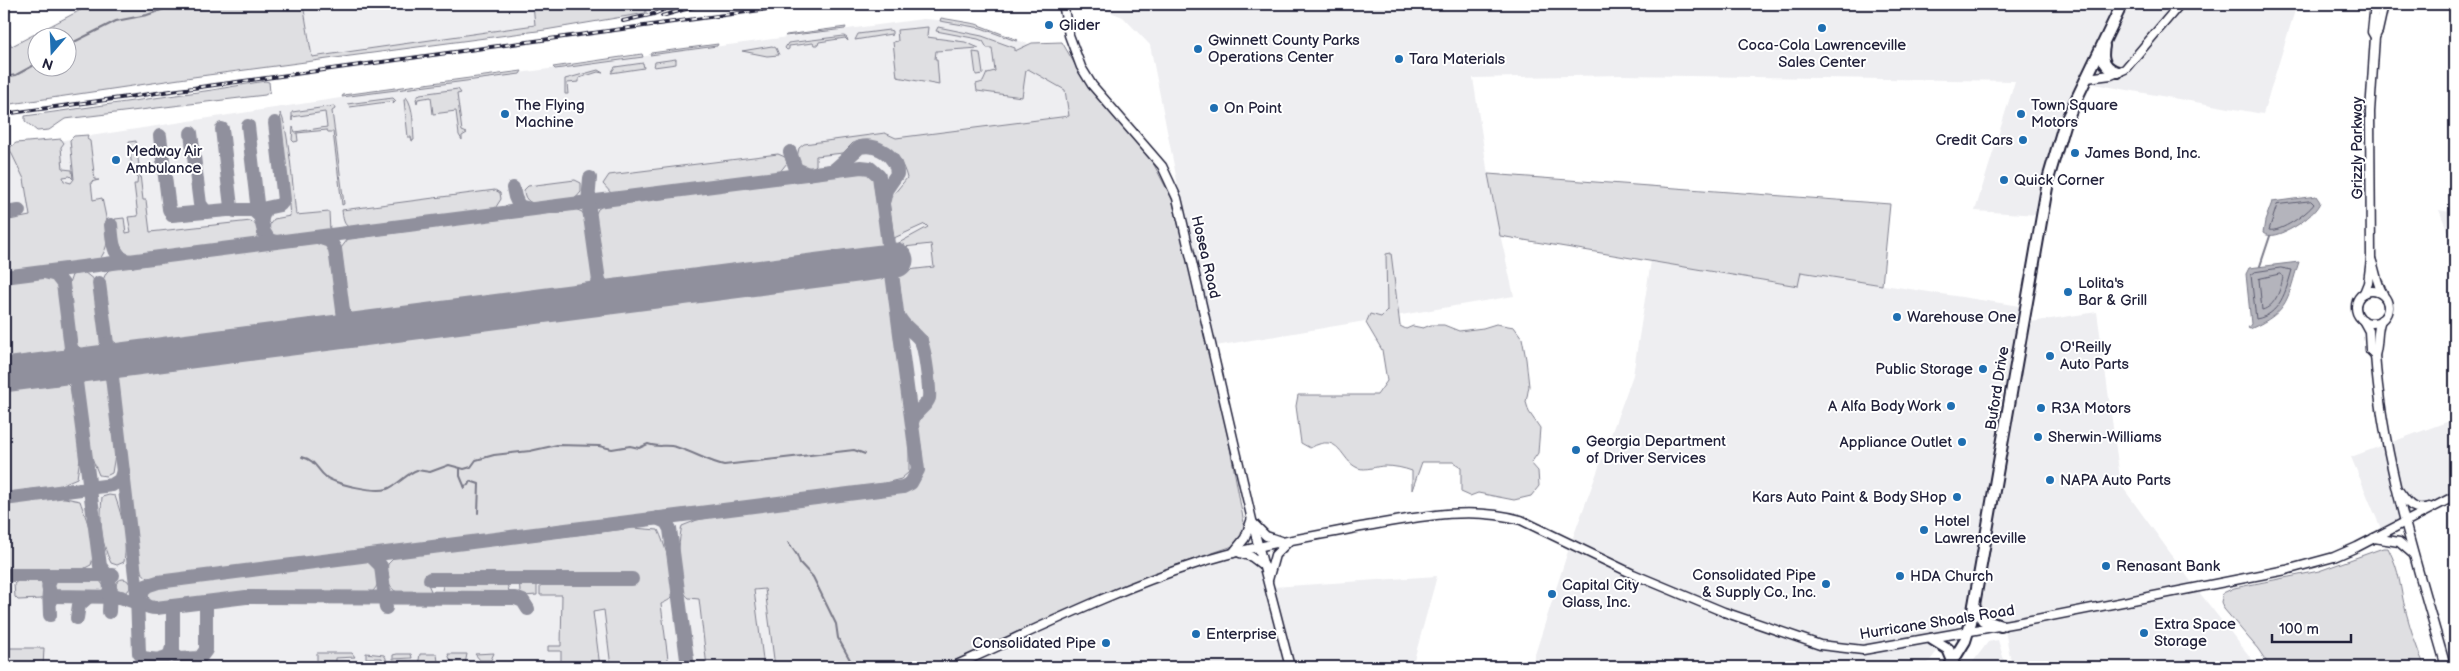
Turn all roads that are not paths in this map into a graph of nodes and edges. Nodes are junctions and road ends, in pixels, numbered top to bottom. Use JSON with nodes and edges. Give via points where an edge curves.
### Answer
{"nodes":[{"id":1,"x":1063,"y":4,"type":"edge"},
{"id":2,"x":2122,"y":4,"type":"edge"},
{"id":3,"x":2180,"y":4,"type":"edge"},
{"id":4,"x":2375,"y":4,"type":"edge"},
{"id":5,"x":2384,"y":4,"type":"edge"},
{"id":6,"x":2375,"y":37,"type":"junction"},
{"id":7,"x":2105,"y":39,"type":"junction"},
{"id":8,"x":2118,"y":72,"type":"junction"},
{"id":9,"x":2087,"y":78,"type":"junction"},
{"id":10,"x":2371,"y":259,"type":"junction"},
{"id":11,"x":2364,"y":293,"type":"junction"},
{"id":12,"x":2384,"y":296,"type":"junction"},
{"id":13,"x":2362,"y":320,"type":"junction"},
{"id":14,"x":2381,"y":320,"type":"junction"},
{"id":15,"x":2374,"y":355,"type":"junction"},
{"id":16,"x":2396,"y":488,"type":"junction"},
{"id":17,"x":2455,"y":496,"type":"edge"},
{"id":18,"x":2435,"y":507,"type":"junction"},
{"id":19,"x":1252,"y":520,"type":"junction"},
{"id":20,"x":2404,"y":523,"type":"junction"},
{"id":21,"x":2374,"y":538,"type":"junction"},
{"id":22,"x":1286,"y":541,"type":"junction"},
{"id":23,"x":1259,"y":547,"type":"junction"},
{"id":24,"x":1234,"y":553,"type":"junction"},
{"id":25,"x":2413,"y":554,"type":"junction"},
{"id":26,"x":1264,"y":566,"type":"junction"},
{"id":27,"x":1268,"y":580,"type":"junction"},
{"id":28,"x":1974,"y":606,"type":"junction"},
{"id":29,"x":2001,"y":626,"type":"junction"},
{"id":30,"x":1968,"y":632,"type":"junction"},
{"id":31,"x":1932,"y":639,"type":"junction"},
{"id":32,"x":1951,"y":664,"type":"edge"},
{"id":33,"x":952,"y":667,"type":"edge"},
{"id":34,"x":1290,"y":667,"type":"edge"},
{"id":35,"x":2446,"y":667,"type":"edge"}],
"edges":[{"from":1,"to":19,"type":"street","name":"Hosea Road","via":[[1081,66],[1092,85],[1162,166],[1177,198]]},
{"from":2,"to":7,"type":"highway","name":"Buford Drive"},
{"from":3,"to":8,"type":"street","via":[[2125,69]]},
{"from":4,"to":6,"type":"street","name":"Grizzly Parkway","via":[[2372,32]]},
{"from":5,"to":6,"type":"street","name":"Grizzly Parkway"},
{"from":6,"to":10,"type":"street","name":"Grizzly Parkway","via":[[2370,112]]},
{"from":7,"to":8,"type":"highway","via":[[2102,55],[2105,63]]},
{"from":7,"to":9,"type":"highway","name":"Buford Drive"},
{"from":8,"to":9,"type":"street"},
{"from":9,"to":28,"type":"highway","name":"Buford Drive","via":[[2064,125],[2046,187]]},
{"from":10,"to":11,"type":"street","name":"Grizzly Parkway"},
{"from":10,"to":12,"type":"street","name":"Grizzly Parkway","via":[[2377,284]]},
{"from":11,"to":12,"type":"street","via":[[2374,291]]},
{"from":11,"to":13,"type":"street","via":[[2356,306]]},
{"from":12,"to":14,"type":"street","via":[[2387,311]]},
{"from":13,"to":14,"type":"street","via":[[2372,323]]},
{"from":13,"to":15,"type":"street","via":[[2369,331],[2370,350]]},
{"from":14,"to":15,"type":"street"},
{"from":15,"to":16,"type":"street","via":[[2380,416]]},
{"from":16,"to":18,"type":"street","via":[[2412,507]]},
{"from":16,"to":20,"type":"street"},
{"from":17,"to":18,"type":"street"},
{"from":18,"to":20,"type":"street"},
{"from":19,"to":22,"type":"street","via":[[1266,536]]},
{"from":19,"to":23,"type":"street","name":"Hosea Road"},
{"from":19,"to":24,"type":"street"},
{"from":20,"to":21,"type":"street","name":"Hurricane Shoals Road"},
{"from":20,"to":25,"type":"street"},
{"from":21,"to":25,"type":"street","via":[[2399,542]]},
{"from":21,"to":29,"type":"street","name":"Hurricane Shoals Road","via":[[2334,556],[2286,570]]},
{"from":22,"to":23,"type":"street","name":"Hurricane Shoals Road"},
{"from":22,"to":27,"type":"street","via":[[1275,555]]},
{"from":22,"to":31,"type":"street","name":"Hurricane Shoals Road","via":[[1471,512],[1505,515],[1539,527],[1652,582],[1820,645],[1844,649],[1881,648]]},
{"from":23,"to":24,"type":"street","name":"Hurricane Shoals Road"},
{"from":23,"to":26,"type":"street","name":"Hosea Road"},
{"from":24,"to":26,"type":"street","via":[[1252,557]]},
{"from":24,"to":33,"type":"street","name":"Hurricane Shoals Road","via":[[1134,585]]},
{"from":25,"to":35,"type":"street"},
{"from":26,"to":27,"type":"street","name":"Hosea Road"},
{"from":27,"to":34,"type":"street","name":"Hosea Road"},
{"from":28,"to":29,"type":"highway","via":[[1983,620]]},
{"from":28,"to":30,"type":"highway","name":"Buford Drive"},
{"from":29,"to":30,"type":"street","name":"Hurricane Shoals Road"},
{"from":30,"to":31,"type":"street","name":"Hurricane Shoals Road"},
{"from":30,"to":32,"type":"highway","name":"Buford Drive"},
{"from":31,"to":32,"type":"highway","via":[[1948,649]]}]}
